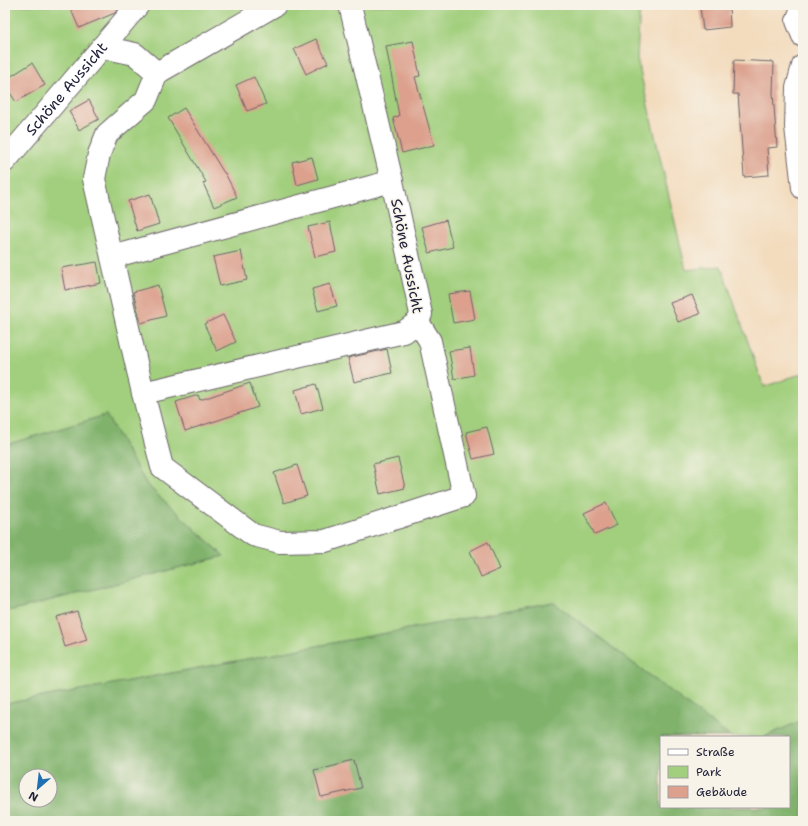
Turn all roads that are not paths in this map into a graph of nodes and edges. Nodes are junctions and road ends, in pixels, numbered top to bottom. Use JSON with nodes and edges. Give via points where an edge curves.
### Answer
{"nodes":[{"id":1,"x":138,"y":5,"type":"edge"},
{"id":2,"x":275,"y":5,"type":"edge"},
{"id":3,"x":350,"y":5,"type":"edge"},
{"id":4,"x":803,"y":5,"type":"edge"},
{"id":5,"x":803,"y":36,"type":"edge"},
{"id":6,"x":102,"y":47,"type":"junction"},
{"id":7,"x":803,"y":66,"type":"edge"},
{"id":8,"x":158,"y":73,"type":"junction"},
{"id":9,"x":5,"y":161,"type":"edge"},
{"id":10,"x":392,"y":181,"type":"junction"},
{"id":11,"x":803,"y":188,"type":"edge"},
{"id":12,"x":112,"y":257,"type":"junction"},
{"id":13,"x":418,"y":322,"type":"junction"},
{"id":14,"x":143,"y":393,"type":"junction"}],
"edges":[{"from":1,"to":6,"type":"street"},
{"from":2,"to":8,"type":"street"},
{"from":3,"to":10,"type":"street","name":"Schöne Aussicht"},
{"from":4,"to":5,"type":"street","via":[[798,21]]},
{"from":6,"to":8,"type":"street","name":"Schöne Aussicht","via":[[135,54]]},
{"from":6,"to":9,"type":"street","name":"Schöne Aussicht"},
{"from":7,"to":11,"type":"street","via":[[797,88],[796,126]]},
{"from":8,"to":12,"type":"street","via":[[146,100],[108,134],[99,154],[94,179]]},
{"from":10,"to":12,"type":"street"},
{"from":10,"to":13,"type":"street","name":"Schöne Aussicht","via":[[421,314]]},
{"from":12,"to":14,"type":"street"},
{"from":13,"to":14,"type":"street","name":"Schöne Aussicht","via":[[404,332]]},
{"from":13,"to":14,"type":"street","via":[[430,341],[464,496],[326,541],[280,542],[253,535],[162,467]]}]}
